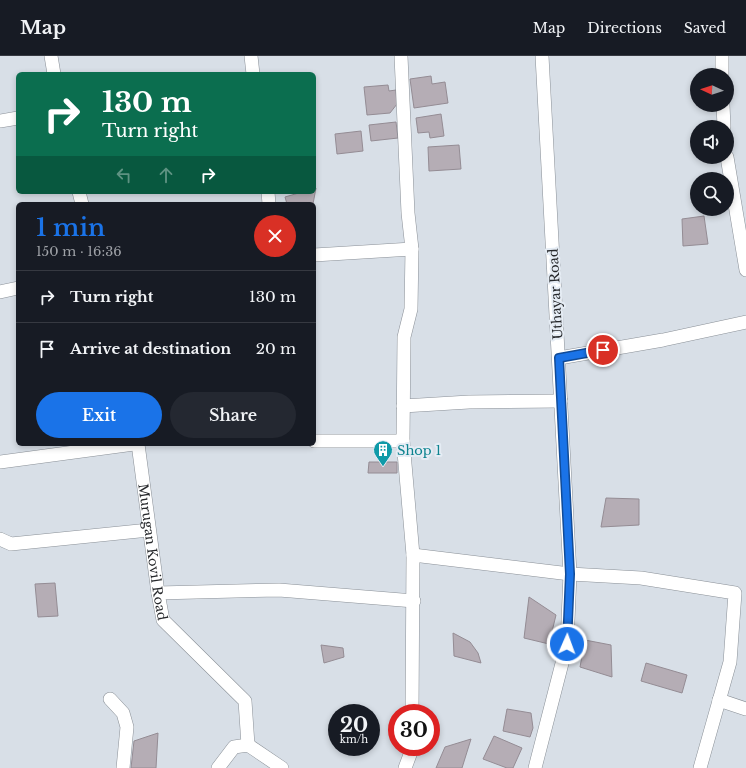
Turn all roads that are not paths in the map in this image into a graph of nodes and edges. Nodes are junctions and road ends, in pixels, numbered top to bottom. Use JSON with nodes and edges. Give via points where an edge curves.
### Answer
{"nodes":[{"id":1,"x":51,"y":56,"type":"edge"},
{"id":2,"x":251,"y":56,"type":"edge"},
{"id":3,"x":401,"y":56,"type":"edge"},
{"id":4,"x":542,"y":56,"type":"edge"},
{"id":5,"x":722,"y":56,"type":"edge"},
{"id":6,"x":722,"y":68,"type":"edge"},
{"id":7,"x":54,"y":72,"type":"edge"},
{"id":8,"x":253,"y":72,"type":"edge"},
{"id":9,"x":16,"y":118,"type":"edge"},
{"id":10,"x":0,"y":121,"type":"edge"},
{"id":11,"x":728,"y":164,"type":"edge"},
{"id":12,"x":412,"y":249,"type":"junction"},
{"id":13,"x":316,"y":255,"type":"edge"},
{"id":14,"x":746,"y":270,"type":"edge"},
{"id":15,"x":16,"y":288,"type":"edge"},
{"id":16,"x":0,"y":292,"type":"edge"},
{"id":17,"x":746,"y":322,"type":"edge"},
{"id":18,"x":559,"y":358,"type":"junction"},
{"id":19,"x":561,"y":401,"type":"junction"},
{"id":20,"x":403,"y":406,"type":"junction"},
{"id":21,"x":316,"y":441,"type":"edge"},
{"id":22,"x":403,"y":442,"type":"junction"},
{"id":23,"x":119,"y":446,"type":"edge"},
{"id":24,"x":138,"y":446,"type":"edge"},
{"id":25,"x":0,"y":462,"type":"edge"},
{"id":26,"x":149,"y":530,"type":"junction"},
{"id":27,"x":0,"y":539,"type":"edge"},
{"id":28,"x":413,"y":555,"type":"junction"},
{"id":29,"x":570,"y":574,"type":"junction"},
{"id":30,"x":158,"y":593,"type":"junction"},
{"id":31,"x":414,"y":601,"type":"junction"},
{"id":32,"x":110,"y":699,"type":"dead end"},
{"id":33,"x":719,"y":700,"type":"junction"},
{"id":34,"x":412,"y":704,"type":"edge"},
{"id":35,"x":746,"y":709,"type":"edge"},
{"id":36,"x":248,"y":745,"type":"junction"},
{"id":37,"x":410,"y":756,"type":"edge"},
{"id":38,"x":123,"y":768,"type":"edge"},
{"id":39,"x":218,"y":768,"type":"edge"},
{"id":40,"x":282,"y":768,"type":"edge"},
{"id":41,"x":405,"y":768,"type":"edge"},
{"id":42,"x":535,"y":768,"type":"edge"},
{"id":43,"x":700,"y":768,"type":"edge"}],
"edges":[{"from":1,"to":7,"type":"street"},
{"from":2,"to":8,"type":"street"},
{"from":3,"to":12,"type":"street"},
{"from":4,"to":18,"type":"street","name":"Uthayar Road"},
{"from":5,"to":6,"type":"street"},
{"from":9,"to":10,"type":"street"},
{"from":11,"to":14,"type":"street"},
{"from":12,"to":13,"type":"street"},
{"from":12,"to":20,"type":"street","via":[[411,309],[404,337]]},
{"from":15,"to":16,"type":"street"},
{"from":17,"to":18,"type":"street"},
{"from":18,"to":19,"type":"street","name":"Uthayar Road"},
{"from":19,"to":20,"type":"street"},
{"from":19,"to":29,"type":"street","name":"Uthayar Road"},
{"from":20,"to":22,"type":"street"},
{"from":21,"to":22,"type":"street"},
{"from":22,"to":28,"type":"street"},
{"from":23,"to":25,"type":"street"},
{"from":24,"to":26,"type":"street","name":"Murugan Kovil Road"},
{"from":26,"to":27,"type":"street","via":[[11,544]]},
{"from":26,"to":30,"type":"street","name":"Murugan Kovil Road"},
{"from":28,"to":29,"type":"street"},
{"from":28,"to":31,"type":"street"},
{"from":29,"to":33,"type":"street","via":[[641,578],[735,593],[730,662]]},
{"from":29,"to":42,"type":"street","name":"Uthayar Road","via":[[567,644]]},
{"from":30,"to":31,"type":"street","via":[[279,590]]},
{"from":30,"to":36,"type":"street","name":"Murugan Kovil Road","via":[[163,620],[245,702]]},
{"from":31,"to":34,"type":"street"},
{"from":32,"to":38,"type":"street","via":[[123,713],[127,727]]},
{"from":33,"to":35,"type":"street"},
{"from":33,"to":43,"type":"street"},
{"from":36,"to":39,"type":"street","via":[[234,747]]},
{"from":36,"to":40,"type":"street"},
{"from":37,"to":41,"type":"street"}]}
